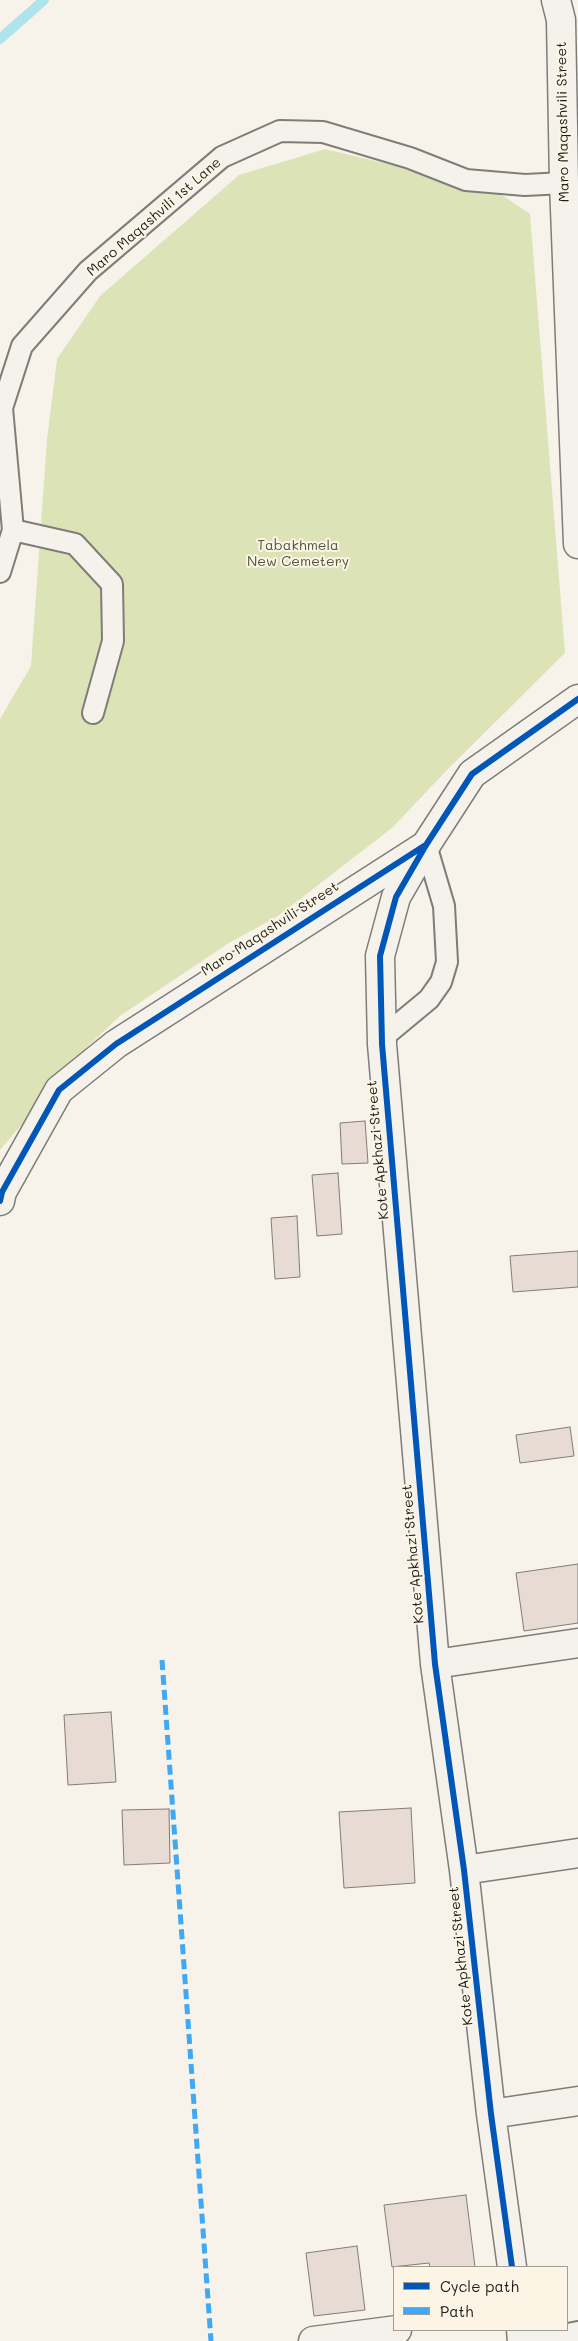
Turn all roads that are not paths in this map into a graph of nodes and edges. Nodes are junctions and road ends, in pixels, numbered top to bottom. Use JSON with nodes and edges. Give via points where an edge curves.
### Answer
{"nodes":[{"id":1,"x":556,"y":0,"type":"edge"},
{"id":2,"x":564,"y":184,"type":"junction"},
{"id":3,"x":13,"y":530,"type":"junction"},
{"id":4,"x":578,"y":544,"type":"edge"},
{"id":5,"x":0,"y":572,"type":"edge"},
{"id":6,"x":578,"y":699,"type":"edge"},
{"id":7,"x":93,"y":713,"type":"dead end"},
{"id":8,"x":426,"y":845,"type":"junction"},
{"id":9,"x":382,"y":1044,"type":"junction"},
{"id":10,"x":0,"y":1201,"type":"edge"},
{"id":11,"x":578,"y":1643,"type":"edge"},
{"id":12,"x":435,"y":1664,"type":"junction"},
{"id":13,"x":578,"y":1853,"type":"edge"},
{"id":14,"x":464,"y":1870,"type":"junction"},
{"id":15,"x":578,"y":2101,"type":"edge"},
{"id":16,"x":491,"y":2114,"type":"junction"},
{"id":17,"x":512,"y":2266,"type":"edge"},
{"id":18,"x":393,"y":2331,"type":"edge"},
{"id":19,"x":578,"y":2332,"type":"edge"},
{"id":20,"x":313,"y":2341,"type":"edge"},
{"id":21,"x":534,"y":2341,"type":"edge"}],
"edges":[{"from":1,"to":2,"type":"street","name":"Maro Maqashvili Street","via":[[562,20]]},
{"from":2,"to":3,"type":"lane","name":"Maro Maqashvili 1st Lane","via":[[526,185],[466,180],[410,158],[323,132],[280,131],[222,157],[88,271],[22,346],[2,408]]},
{"from":2,"to":4,"type":"street","name":"Maro Maqashvili Street"},
{"from":3,"to":5,"type":"lane","name":"Maro Maqashvili 1st Lane"},
{"from":3,"to":7,"type":"lane","via":[[75,544],[112,584],[114,641]]},
{"from":6,"to":8,"type":"street","name":"Maro Maqashvili Street","via":[[472,774]]},
{"from":8,"to":9,"type":"street","name":"Kote Apkhazi Street","via":[[396,897],[380,956]]},
{"from":8,"to":9,"type":"lane","via":[[444,906],[447,962],[441,982],[429,999],[388,1034]]},
{"from":8,"to":10,"type":"street","name":"Maro Maqashvili Street","via":[[116,1044],[59,1090]]},
{"from":9,"to":12,"type":"street","name":"Kote Apkhazi Street"},
{"from":11,"to":12,"type":"street"},
{"from":12,"to":14,"type":"street","name":"Kote Apkhazi Street"},
{"from":13,"to":14,"type":"street"},
{"from":14,"to":16,"type":"street","name":"Kote Apkhazi Street"},
{"from":15,"to":16,"type":"street"},
{"from":16,"to":17,"type":"street","name":"Kote Apkhazi Street"},
{"from":18,"to":20,"type":"street"},
{"from":19,"to":21,"type":"lane"}]}
